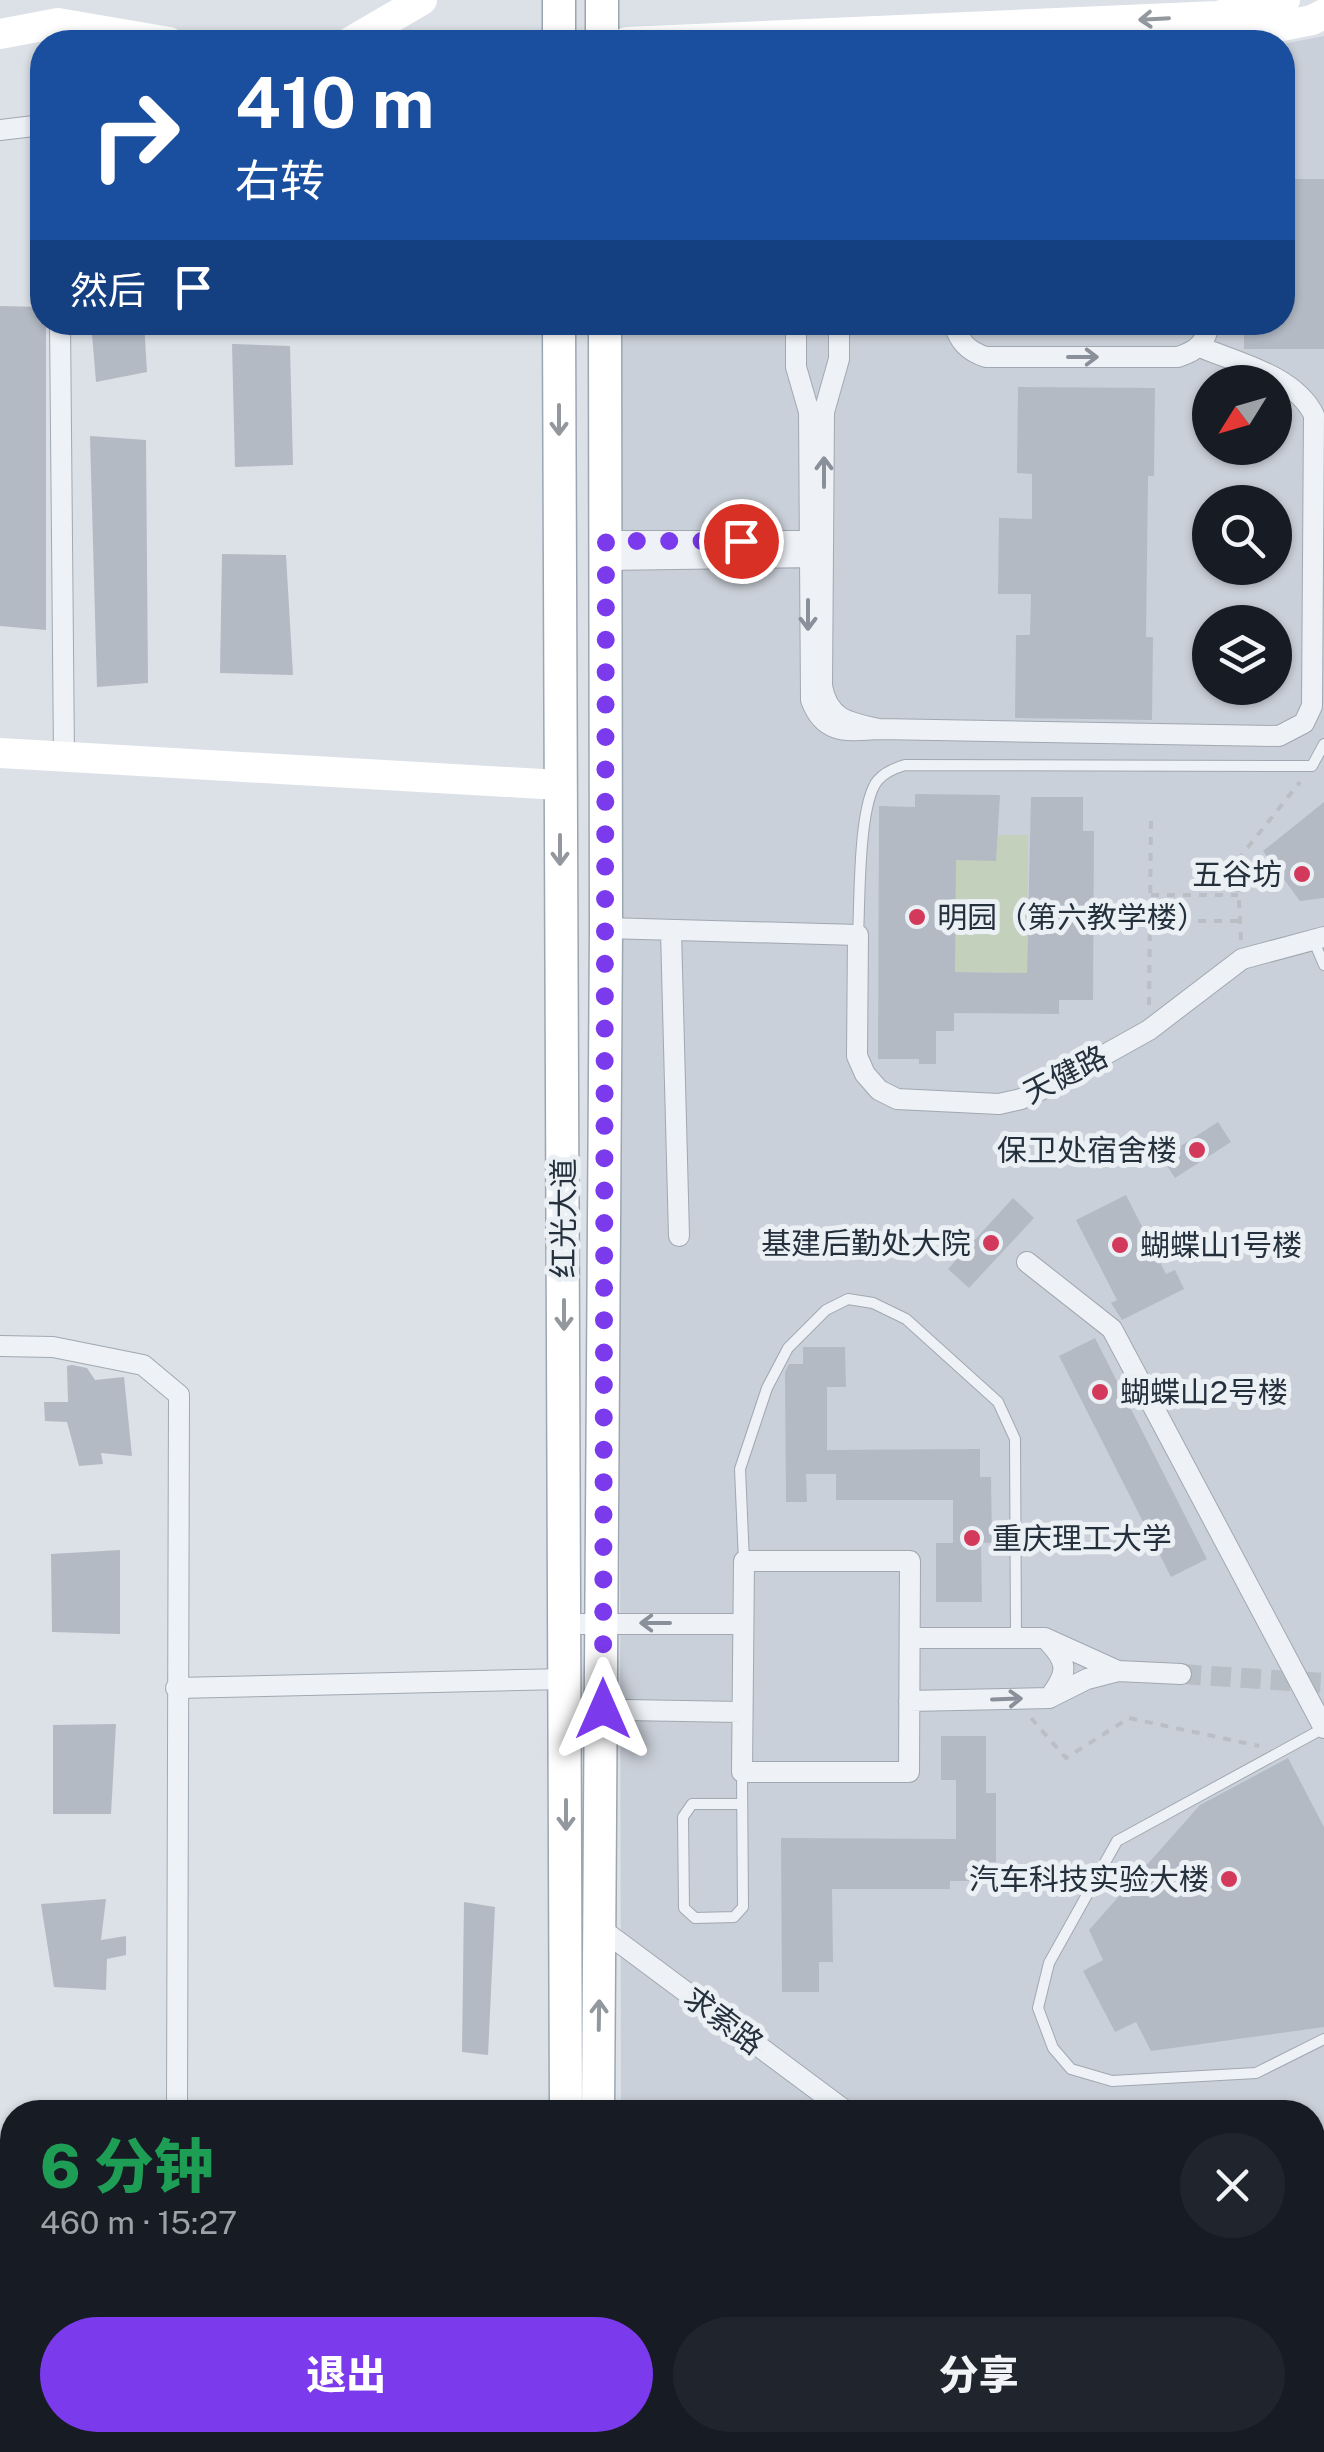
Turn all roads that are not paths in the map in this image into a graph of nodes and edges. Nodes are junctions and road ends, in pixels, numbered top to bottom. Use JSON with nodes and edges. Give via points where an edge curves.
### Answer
{"nodes":[{"id":1,"x":422,"y":0,"type":"edge"},
{"id":2,"x":559,"y":0,"type":"edge"},
{"id":3,"x":602,"y":0,"type":"edge"},
{"id":4,"x":1285,"y":0,"type":"edge"},
{"id":5,"x":1324,"y":14,"type":"edge"},
{"id":6,"x":86,"y":30,"type":"edge"},
{"id":7,"x":371,"y":30,"type":"edge"},
{"id":8,"x":559,"y":30,"type":"edge"},
{"id":9,"x":602,"y":30,"type":"edge"},
{"id":10,"x":899,"y":30,"type":"edge"},
{"id":11,"x":1262,"y":30,"type":"edge"},
{"id":12,"x":0,"y":34,"type":"edge"},
{"id":13,"x":30,"y":126,"type":"edge"},
{"id":14,"x":0,"y":130,"type":"edge"},
{"id":15,"x":60,"y":335,"type":"edge"},
{"id":16,"x":559,"y":335,"type":"edge"},
{"id":17,"x":605,"y":335,"type":"edge"},
{"id":18,"x":796,"y":335,"type":"edge"},
{"id":19,"x":839,"y":335,"type":"edge"},
{"id":20,"x":959,"y":335,"type":"edge"},
{"id":21,"x":1207,"y":335,"type":"edge"},
{"id":22,"x":1200,"y":347,"type":"junction"},
{"id":23,"x":816,"y":549,"type":"junction"},
{"id":24,"x":606,"y":550,"type":"junction"},
{"id":25,"x":1324,"y":744,"type":"edge"},
{"id":26,"x":0,"y":753,"type":"edge"},
{"id":27,"x":64,"y":757,"type":"junction"},
{"id":28,"x":559,"y":785,"type":"junction"},
{"id":29,"x":606,"y":928,"type":"junction"},
{"id":30,"x":671,"y":931,"type":"junction"},
{"id":31,"x":858,"y":935,"type":"junction"},
{"id":32,"x":1318,"y":937,"type":"edge"},
{"id":33,"x":1324,"y":964,"type":"edge"},
{"id":34,"x":679,"y":1236,"type":"dead end"},
{"id":35,"x":1027,"y":1262,"type":"dead end"},
{"id":36,"x":0,"y":1346,"type":"edge"},
{"id":37,"x":744,"y":1560,"type":"junction"},
{"id":38,"x":604,"y":1623,"type":"junction"},
{"id":39,"x":566,"y":1624,"type":"junction"},
{"id":40,"x":744,"y":1624,"type":"junction"},
{"id":41,"x":910,"y":1638,"type":"junction"},
{"id":42,"x":1016,"y":1638,"type":"junction"},
{"id":43,"x":1045,"y":1638,"type":"junction"},
{"id":44,"x":1118,"y":1672,"type":"junction"},
{"id":45,"x":1182,"y":1674,"type":"tunnel mouth"},
{"id":46,"x":176,"y":1688,"type":"junction"},
{"id":47,"x":566,"y":1694,"type":"junction"},
{"id":48,"x":1049,"y":1698,"type":"junction"},
{"id":49,"x":909,"y":1702,"type":"junction"},
{"id":50,"x":603,"y":1709,"type":"junction"},
{"id":51,"x":742,"y":1712,"type":"junction"},
{"id":52,"x":1324,"y":1728,"type":"edge"},
{"id":53,"x":742,"y":1772,"type":"junction"},
{"id":54,"x":742,"y":1804,"type":"junction"},
{"id":55,"x":600,"y":1928,"type":"junction"},
{"id":56,"x":1324,"y":2039,"type":"edge"},
{"id":57,"x":176,"y":2100,"type":"edge"},
{"id":58,"x":566,"y":2100,"type":"edge"},
{"id":59,"x":598,"y":2100,"type":"edge"},
{"id":60,"x":831,"y":2100,"type":"edge"}],
"edges":[{"from":1,"to":7,"type":"street"},
{"from":2,"to":8,"type":"main road"},
{"from":3,"to":9,"type":"main road"},
{"from":4,"to":10,"type":"street","one_way":true,"via":[[1217,16]]},
{"from":5,"to":11,"type":"street"},
{"from":6,"to":12,"type":"street","via":[[58,23]]},
{"from":13,"to":14,"type":"street"},
{"from":15,"to":27,"type":"street"},
{"from":16,"to":28,"type":"main road","name":"红光大道","one_way":true},
{"from":17,"to":24,"type":"main road","name":"红光大道"},
{"from":18,"to":23,"type":"street","via":[[796,367],[809,412]]},
{"from":23,"to":19,"type":"street","one_way":true,"via":[[824,412]]},
{"from":20,"to":22,"type":"street","one_way":true,"via":[[973,353],[986,357],[1178,357]]},
{"from":21,"to":22,"type":"street"},
{"from":22,"to":23,"type":"street","via":[[1286,384],[1314,415],[1312,706],[1289,734],[835,730],[815,711],[808,688]]},
{"from":23,"to":24,"type":"street"},
{"from":24,"to":29,"type":"main road","name":"红光大道"},
{"from":25,"to":31,"type":"lane","via":[[1312,766],[891,770],[866,804]]},
{"from":26,"to":27,"type":"street"},
{"from":27,"to":28,"type":"street"},
{"from":28,"to":39,"type":"main road","name":"红光大道","one_way":true},
{"from":29,"to":30,"type":"street"},
{"from":29,"to":38,"type":"main road","name":"红光大道"},
{"from":30,"to":31,"type":"street"},
{"from":30,"to":34,"type":"street"},
{"from":31,"to":32,"type":"street","name":"天健路","via":[[857,1056],[865,1074],[897,1099],[999,1104],[1047,1087],[1149,1030],[1242,958]]},
{"from":32,"to":33,"type":"lane"},
{"from":35,"to":52,"type":"street","via":[[1112,1328]]},
{"from":36,"to":46,"type":"street","via":[[53,1347],[143,1366],[178,1395]]},
{"from":37,"to":40,"type":"street"},
{"from":37,"to":41,"type":"street","via":[[910,1560]]},
{"from":37,"to":42,"type":"lane","via":[[740,1469],[766,1388],[788,1348],[826,1310],[848,1299],[873,1303],[906,1319],[998,1402],[1016,1439]]},
{"from":38,"to":39,"type":"street"},
{"from":40,"to":38,"type":"street","one_way":true},
{"from":38,"to":50,"type":"main road","name":"红光大道"},
{"from":39,"to":47,"type":"main road","name":"红光大道"},
{"from":40,"to":51,"type":"street"},
{"from":41,"to":42,"type":"street"},
{"from":41,"to":49,"type":"street"},
{"from":42,"to":43,"type":"street"},
{"from":43,"to":44,"type":"street"},
{"from":43,"to":48,"type":"street","via":[[1065,1668]]},
{"from":44,"to":45,"type":"street"},
{"from":44,"to":48,"type":"street"},
{"from":46,"to":47,"type":"street"},
{"from":46,"to":57,"type":"street"},
{"from":47,"to":50,"type":"street"},
{"from":47,"to":58,"type":"main road","name":"红光大道","one_way":true},
{"from":49,"to":48,"type":"street","one_way":true},
{"from":49,"to":53,"type":"street","via":[[909,1772]]},
{"from":50,"to":51,"type":"street"},
{"from":50,"to":55,"type":"main road","name":"红光大道"},
{"from":51,"to":53,"type":"street"},
{"from":52,"to":56,"type":"lane","via":[[1117,1840],[1049,1963],[1038,2008],[1053,2048],[1072,2068],[1112,2081],[1256,2073]]},
{"from":53,"to":54,"type":"lane"},
{"from":54,"to":54,"type":"lane","via":[[742,1907],[734,1918],[695,1918],[684,1908],[683,1817],[692,1804]]},
{"from":59,"to":55,"type":"main road","name":"红光大道","one_way":true},
{"from":55,"to":60,"type":"street","name":"求索路"}]}
